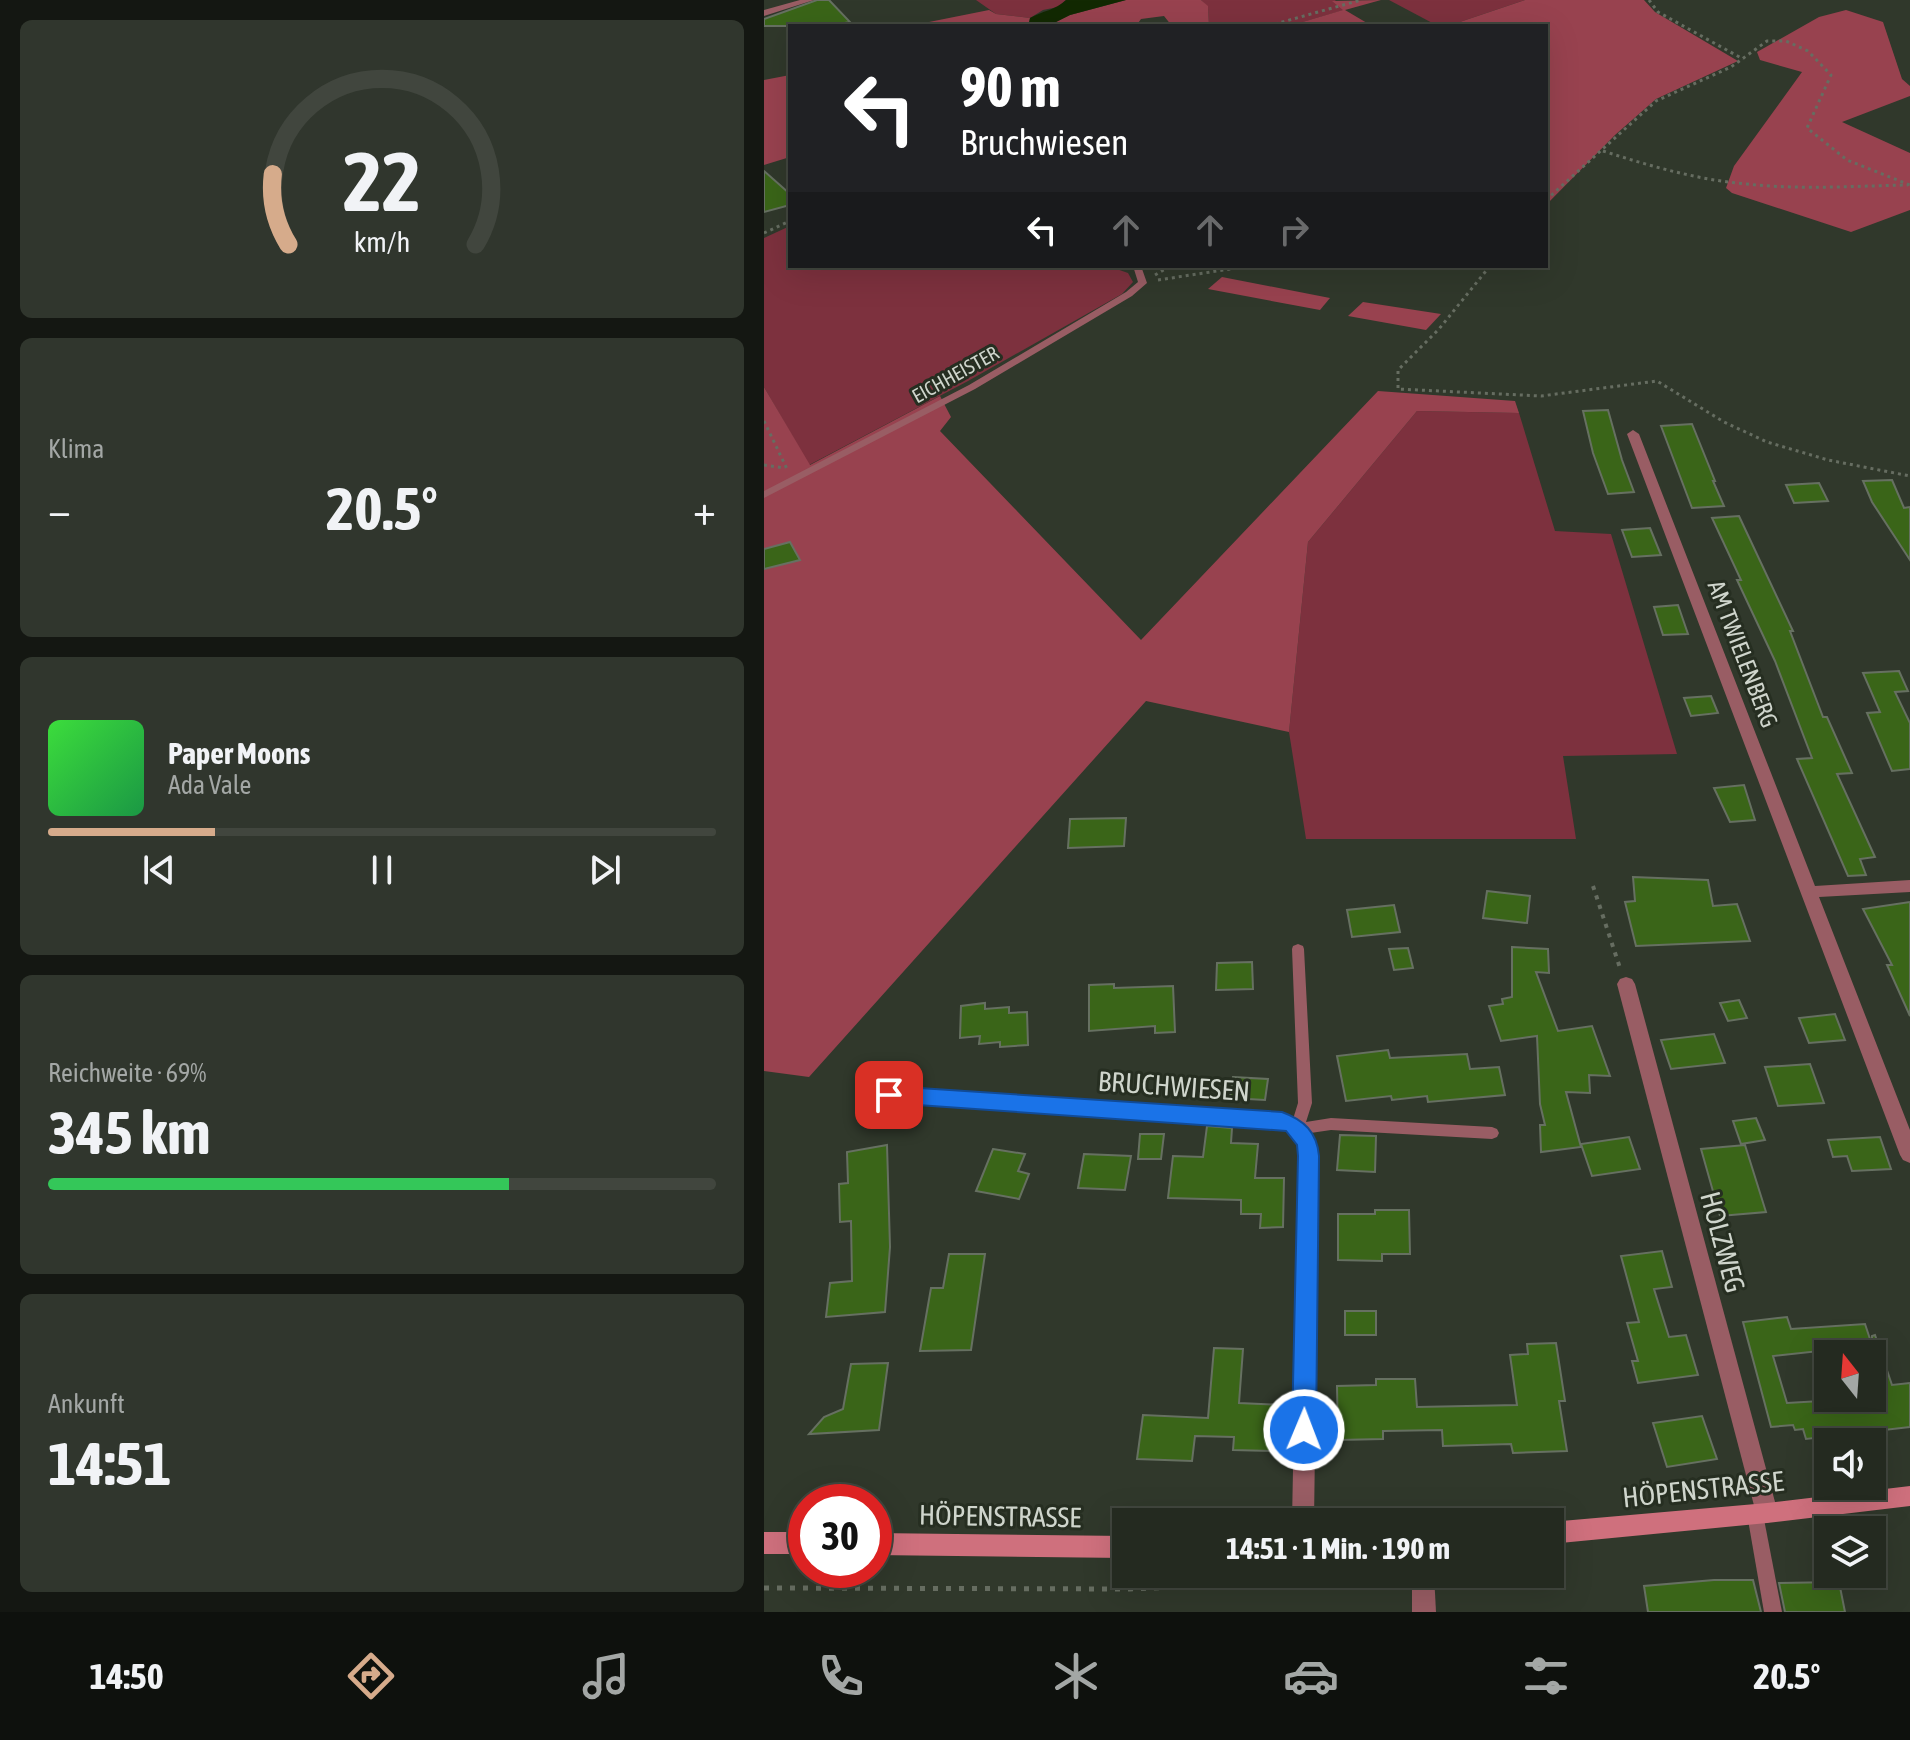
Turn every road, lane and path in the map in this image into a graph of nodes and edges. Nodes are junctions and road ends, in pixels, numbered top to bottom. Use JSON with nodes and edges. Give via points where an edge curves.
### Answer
{"nodes":[{"id":1,"x":810,"y":0,"type":"edge"},
{"id":2,"x":1361,"y":0,"type":"edge"},
{"id":3,"x":1649,"y":0,"type":"edge"},
{"id":4,"x":764,"y":13,"type":"edge"},
{"id":5,"x":1275,"y":24,"type":"edge"},
{"id":6,"x":1743,"y":59,"type":"junction"},
{"id":7,"x":1603,"y":151,"type":"junction"},
{"id":8,"x":1910,"y":185,"type":"edge"},
{"id":9,"x":1548,"y":198,"type":"edge"},
{"id":10,"x":788,"y":222,"type":"edge"},
{"id":11,"x":764,"y":233,"type":"edge"},
{"id":12,"x":1138,"y":268,"type":"edge"},
{"id":13,"x":1237,"y":268,"type":"edge"},
{"id":14,"x":1488,"y":268,"type":"edge"},
{"id":15,"x":1143,"y":283,"type":"junction"},
{"id":16,"x":764,"y":421,"type":"edge"},
{"id":17,"x":1633,"y":434,"type":"dead end"},
{"id":18,"x":764,"y":465,"type":"edge"},
{"id":19,"x":788,"y":468,"type":"junction"},
{"id":20,"x":1910,"y":476,"type":"edge"},
{"id":21,"x":768,"y":492,"type":"edge"},
{"id":22,"x":1593,"y":886,"type":"dead end"},
{"id":23,"x":1910,"y":886,"type":"edge"},
{"id":24,"x":1807,"y":892,"type":"junction"},
{"id":25,"x":1298,"y":949,"type":"dead end"},
{"id":26,"x":1626,"y":984,"type":"joint"},
{"id":27,"x":889,"y":1095,"type":"dead end"},
{"id":28,"x":1297,"y":1129,"type":"junction"},
{"id":29,"x":1492,"y":1133,"type":"dead end"},
{"id":30,"x":1910,"y":1155,"type":"edge"},
{"id":31,"x":1910,"y":1496,"type":"edge"},
{"id":32,"x":1303,"y":1508,"type":"edge"},
{"id":33,"x":1761,"y":1514,"type":"junction"},
{"id":34,"x":1564,"y":1532,"type":"edge"},
{"id":35,"x":764,"y":1543,"type":"edge"},
{"id":36,"x":788,"y":1543,"type":"edge"},
{"id":37,"x":892,"y":1544,"type":"edge"},
{"id":38,"x":1112,"y":1547,"type":"edge"},
{"id":39,"x":764,"y":1588,"type":"edge"},
{"id":40,"x":1153,"y":1588,"type":"edge"},
{"id":41,"x":1423,"y":1588,"type":"edge"},
{"id":42,"x":1424,"y":1612,"type":"edge"},
{"id":43,"x":1773,"y":1612,"type":"edge"}],
"edges":[{"from":1,"to":4,"type":"street"},
{"from":2,"to":5,"type":"path"},
{"from":3,"to":6,"type":"path","via":[[1658,12]]},
{"from":6,"to":7,"type":"path","via":[[1656,101]]},
{"from":6,"to":8,"type":"path","via":[[1767,41],[1786,41],[1808,51],[1831,75],[1807,128],[1847,160]]},
{"from":7,"to":8,"type":"path","via":[[1717,181],[1764,186]]},
{"from":7,"to":9,"type":"path"},
{"from":10,"to":11,"type":"path"},
{"from":12,"to":15,"type":"lane"},
{"from":13,"to":15,"type":"path"},
{"from":14,"to":20,"type":"path","via":[[1398,370],[1398,389],[1541,396],[1657,381],[1701,410],[1775,446]]},
{"from":15,"to":21,"type":"lane","name":"EICHHEISTER","via":[[972,387]]},
{"from":16,"to":19,"type":"path"},
{"from":17,"to":24,"type":"street","name":"AM TWIELENBERG"},
{"from":18,"to":19,"type":"path"},
{"from":19,"to":21,"type":"path"},
{"from":22,"to":26,"type":"path"},
{"from":23,"to":24,"type":"street"},
{"from":24,"to":30,"type":"street","name":"AM TWIELENBERG"},
{"from":25,"to":28,"type":"lane","via":[[1305,1103]]},
{"from":26,"to":33,"type":"street","name":"HOLZWEG"},
{"from":27,"to":28,"type":"street","name":"BRUCHWIESEN","via":[[1282,1121]]},
{"from":28,"to":29,"type":"lane","via":[[1331,1124]]},
{"from":28,"to":32,"type":"street","via":[[1309,1156]]},
{"from":31,"to":33,"type":"main road","name":"HÖPENSTRASSE"},
{"from":33,"to":34,"type":"main road","name":"HÖPENSTRASSE"},
{"from":33,"to":43,"type":"lane"},
{"from":35,"to":36,"type":"main road"},
{"from":37,"to":38,"type":"main road","name":"HÖPENSTRASSE"},
{"from":39,"to":40,"type":"path"},
{"from":41,"to":42,"type":"street"}]}
